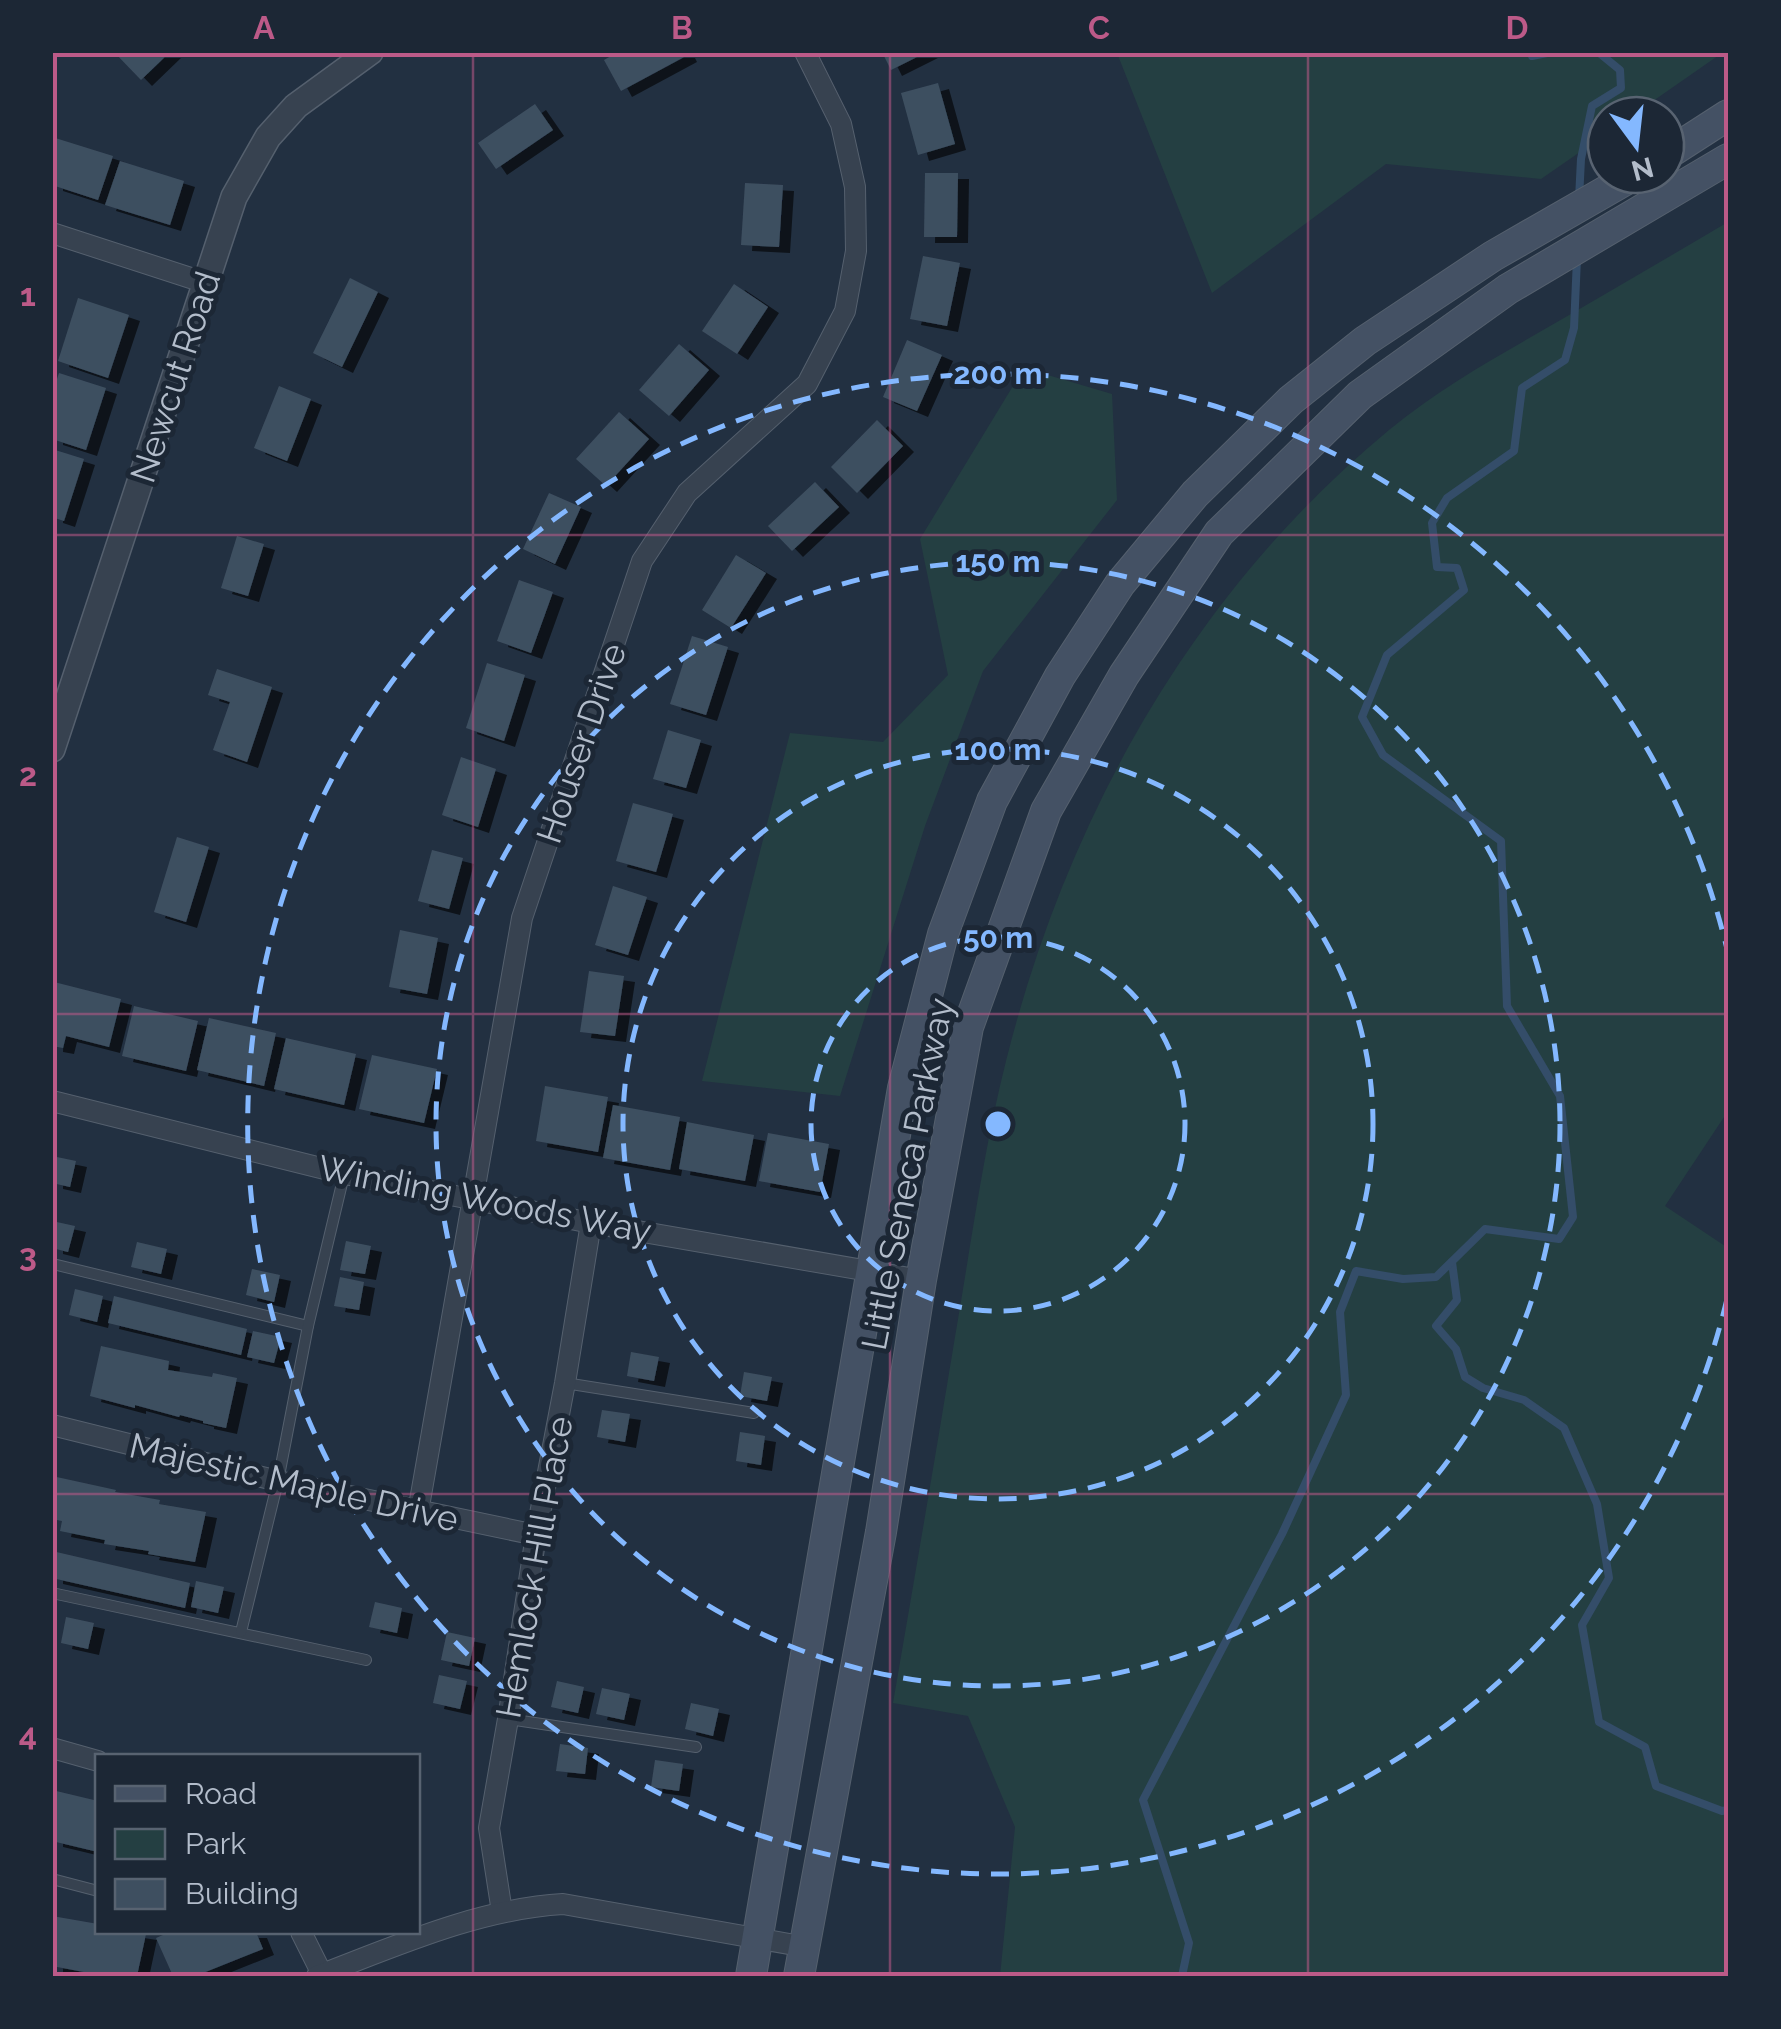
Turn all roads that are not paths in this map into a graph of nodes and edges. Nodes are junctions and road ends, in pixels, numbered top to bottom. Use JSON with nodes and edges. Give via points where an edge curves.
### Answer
{"nodes":[{"id":1,"x":370,"y":52,"type":"edge"},
{"id":2,"x":805,"y":52,"type":"edge"},
{"id":3,"x":1728,"y":115,"type":"edge"},
{"id":4,"x":1686,"y":142,"type":"edge"},
{"id":5,"x":1728,"y":159,"type":"edge"},
{"id":6,"x":1600,"y":195,"type":"edge"},
{"id":7,"x":52,"y":233,"type":"edge"},
{"id":8,"x":206,"y":283,"type":"junction"},
{"id":9,"x":52,"y":749,"type":"edge"},
{"id":10,"x":52,"y":1101,"type":"edge"},
{"id":11,"x":344,"y":1174,"type":"junction"},
{"id":12,"x":471,"y":1199,"type":"junction"},
{"id":13,"x":591,"y":1223,"type":"junction"},
{"id":14,"x":57,"y":1265,"type":"dead end"},
{"id":15,"x":870,"y":1270,"type":"junction"},
{"id":16,"x":921,"y":1280,"type":"junction"},
{"id":17,"x":308,"y":1326,"type":"junction"},
{"id":18,"x":565,"y":1384,"type":"junction"},
{"id":19,"x":754,"y":1413,"type":"dead end"},
{"id":20,"x":52,"y":1424,"type":"edge"},
{"id":21,"x":278,"y":1482,"type":"junction"},
{"id":22,"x":418,"y":1512,"type":"junction"},
{"id":23,"x":536,"y":1536,"type":"junction"},
{"id":24,"x":52,"y":1593,"type":"edge"},
{"id":25,"x":241,"y":1632,"type":"junction"},
{"id":26,"x":366,"y":1660,"type":"dead end"},
{"id":27,"x":508,"y":1719,"type":"junction"},
{"id":28,"x":696,"y":1747,"type":"dead end"},
{"id":29,"x":52,"y":1748,"type":"edge"},
{"id":30,"x":95,"y":1760,"type":"edge"},
{"id":31,"x":52,"y":1879,"type":"edge"},
{"id":32,"x":95,"y":1890,"type":"edge"},
{"id":33,"x":502,"y":1912,"type":"junction"},
{"id":34,"x":302,"y":1934,"type":"edge"},
{"id":35,"x":757,"y":1938,"type":"junction"},
{"id":36,"x":802,"y":1962,"type":"edge"},
{"id":37,"x":319,"y":1976,"type":"edge"},
{"id":38,"x":750,"y":1976,"type":"edge"}],
"edges":[{"from":1,"to":8,"type":"street","name":"Newcut Road","via":[[296,106],[268,137],[234,198]]},
{"from":2,"to":12,"type":"street","name":"Houser Drive","via":[[841,124],[855,187],[856,251],[845,311],[807,384],[687,493],[642,560],[522,918]]},
{"from":3,"to":4,"type":"main road"},
{"from":5,"to":16,"type":"main road","name":"Little Seneca Parkway","via":[[1508,288],[1360,395],[1219,533],[1124,675],[1046,811],[968,1027]]},
{"from":6,"to":15,"type":"main road","name":"Little Seneca Parkway","via":[[1364,341],[1196,494],[1120,584],[992,801],[943,934],[902,1088]]},
{"from":7,"to":8,"type":"street"},
{"from":8,"to":9,"type":"street","name":"Newcut Road"},
{"from":10,"to":11,"type":"street","name":"Winding Woods Way"},
{"from":11,"to":12,"type":"street","name":"Winding Woods Way"},
{"from":11,"to":17,"type":"lane"},
{"from":12,"to":13,"type":"street","name":"Winding Woods Way"},
{"from":12,"to":22,"type":"street","name":"Houser Drive"},
{"from":13,"to":15,"type":"street","name":"Winding Woods Way"},
{"from":13,"to":18,"type":"street","name":"Hemlock Hill Place"},
{"from":14,"to":17,"type":"lane"},
{"from":15,"to":16,"type":"street","name":"Winding Woods Way"},
{"from":15,"to":35,"type":"main road","name":"Little Seneca Parkway"},
{"from":16,"to":36,"type":"main road","name":"Little Seneca Parkway"},
{"from":17,"to":21,"type":"lane"},
{"from":18,"to":19,"type":"lane"},
{"from":18,"to":23,"type":"street","name":"Hemlock Hill Place"},
{"from":20,"to":21,"type":"street","name":"Majestic Maple Drive"},
{"from":21,"to":22,"type":"street","name":"Majestic Maple Drive"},
{"from":21,"to":25,"type":"lane"},
{"from":22,"to":23,"type":"street","name":"Majestic Maple Drive"},
{"from":23,"to":27,"type":"street","name":"Hemlock Hill Place"},
{"from":24,"to":25,"type":"lane"},
{"from":25,"to":26,"type":"lane"},
{"from":27,"to":28,"type":"lane"},
{"from":27,"to":33,"type":"street","name":"Hemlock Hill Place","via":[[489,1828]]},
{"from":29,"to":30,"type":"street"},
{"from":31,"to":32,"type":"lane"},
{"from":33,"to":35,"type":"street","via":[[563,1904]]},
{"from":33,"to":37,"type":"street"},
{"from":34,"to":37,"type":"street"},
{"from":35,"to":36,"type":"street"},
{"from":35,"to":38,"type":"main road","name":"Little Seneca Parkway"}]}
